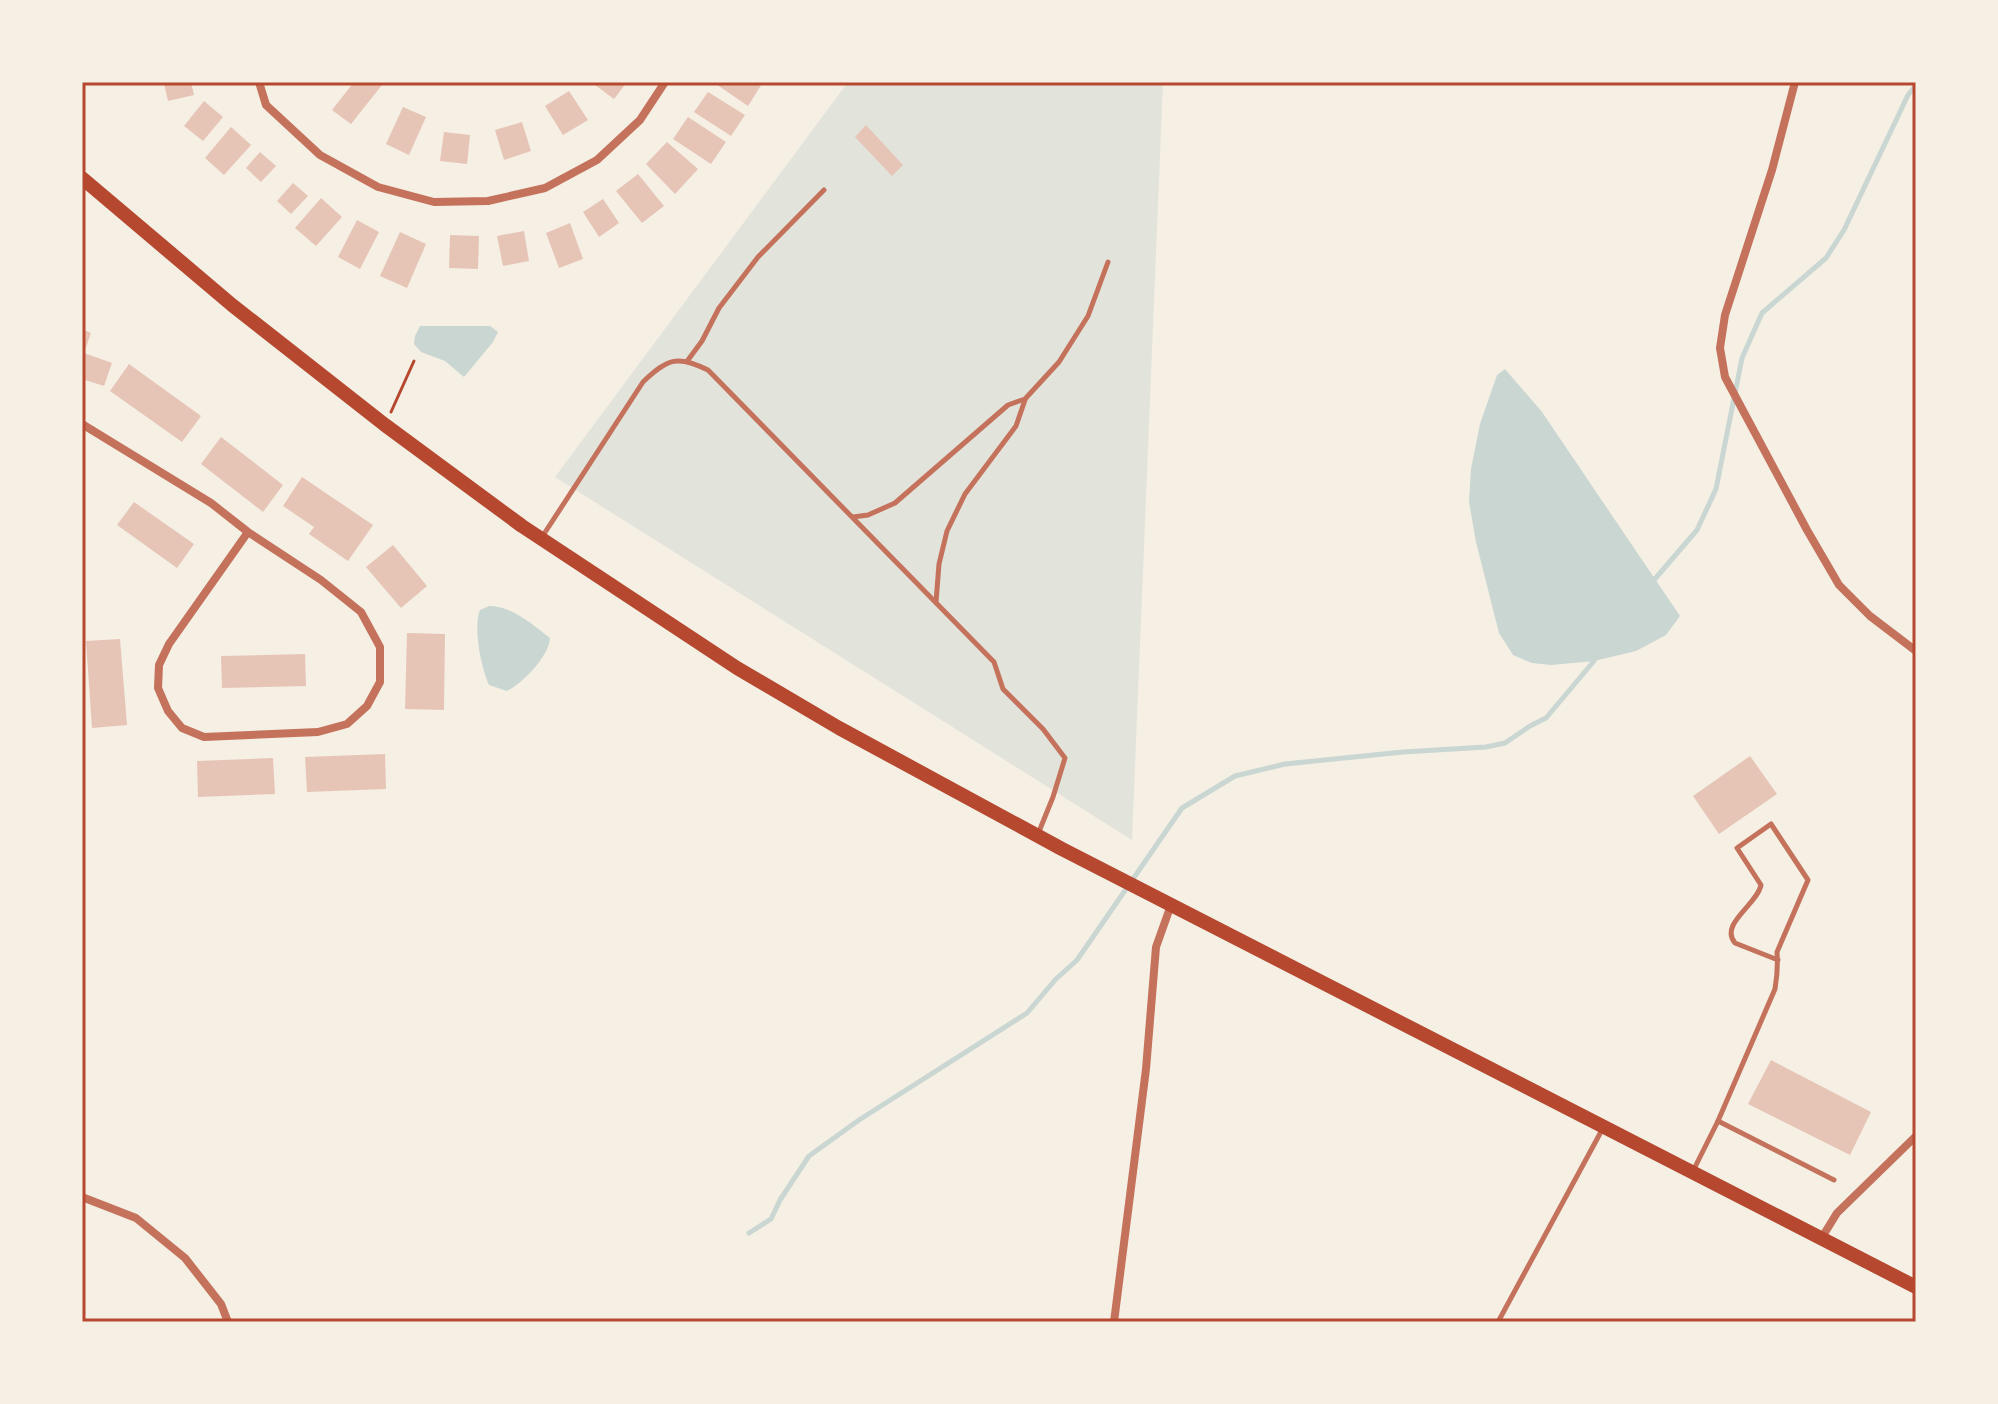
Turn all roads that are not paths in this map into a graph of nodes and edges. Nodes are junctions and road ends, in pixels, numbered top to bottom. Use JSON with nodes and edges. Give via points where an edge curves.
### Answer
{"nodes":[{"id":1,"x":259,"y":82,"type":"edge"},
{"id":2,"x":665,"y":82,"type":"edge"},
{"id":3,"x":1795,"y":82,"type":"edge"},
{"id":4,"x":82,"y":178,"type":"edge"},
{"id":5,"x":824,"y":190,"type":"dead end"},
{"id":6,"x":1108,"y":262,"type":"dead end"},
{"id":7,"x":688,"y":360,"type":"junction"},
{"id":8,"x":1025,"y":399,"type":"junction"},
{"id":9,"x":82,"y":424,"type":"edge"},
{"id":10,"x":852,"y":517,"type":"junction"},
{"id":11,"x":248,"y":532,"type":"junction"},
{"id":12,"x":541,"y":538,"type":"junction"},
{"id":13,"x":936,"y":602,"type":"junction"},
{"id":14,"x":1916,"y":651,"type":"edge"},
{"id":15,"x":1037,"y":835,"type":"junction"},
{"id":16,"x":1171,"y":905,"type":"junction"},
{"id":17,"x":1778,"y":960,"type":"junction"},
{"id":18,"x":1718,"y":1121,"type":"junction"},
{"id":19,"x":1604,"y":1127,"type":"junction"},
{"id":20,"x":1916,"y":1136,"type":"edge"},
{"id":21,"x":1693,"y":1173,"type":"junction"},
{"id":22,"x":1834,"y":1180,"type":"dead end"},
{"id":23,"x":82,"y":1197,"type":"edge"},
{"id":24,"x":1821,"y":1239,"type":"junction"},
{"id":25,"x":1916,"y":1287,"type":"edge"},
{"id":26,"x":228,"y":1322,"type":"edge"},
{"id":27,"x":1114,"y":1322,"type":"edge"},
{"id":28,"x":1498,"y":1322,"type":"edge"}],
"edges":[{"from":1,"to":2,"type":"street","via":[[266,105],[320,155],[378,187],[448,202],[488,201],[545,188],[597,160],[640,120]]},
{"from":3,"to":14,"type":"street","via":[[1725,315],[1720,348],[1725,377],[1839,585]]},
{"from":4,"to":12,"type":"main road","via":[[232,305]]},
{"from":5,"to":7,"type":"lane","via":[[758,257]]},
{"from":6,"to":8,"type":"lane","via":[[1088,316],[1059,362]]},
{"from":7,"to":10,"type":"lane","via":[[708,370]]},
{"from":7,"to":12,"type":"lane","via":[[672,361],[643,382]]},
{"from":8,"to":10,"type":"lane","via":[[1008,405],[895,503]]},
{"from":8,"to":13,"type":"lane","via":[[1016,426],[965,494],[947,531]]},
{"from":9,"to":11,"type":"street","via":[[211,503]]},
{"from":10,"to":13,"type":"lane"},
{"from":11,"to":11,"type":"street","via":[[159,665],[158,688],[168,711],[182,728],[204,737],[318,732],[347,724],[367,706],[380,682],[380,647],[361,612]]},
{"from":12,"to":15,"type":"main road","via":[[775,690]]},
{"from":13,"to":15,"type":"lane","via":[[994,662],[1003,689],[1065,758]]},
{"from":15,"to":16,"type":"main road"},
{"from":16,"to":19,"type":"main road"},
{"from":16,"to":27,"type":"street","via":[[1156,947]]},
{"from":17,"to":17,"type":"lane","via":[[1808,880],[1771,824],[1737,848],[1761,885],[1730,931],[1735,943]]},
{"from":17,"to":18,"type":"lane","via":[[1775,989]]},
{"from":18,"to":21,"type":"lane"},
{"from":18,"to":22,"type":"lane"},
{"from":19,"to":21,"type":"main road"},
{"from":19,"to":28,"type":"lane"},
{"from":20,"to":24,"type":"street","via":[[1837,1213]]},
{"from":21,"to":24,"type":"main road"},
{"from":23,"to":26,"type":"street","via":[[136,1218],[185,1258],[221,1304]]},
{"from":24,"to":25,"type":"main road"}]}
